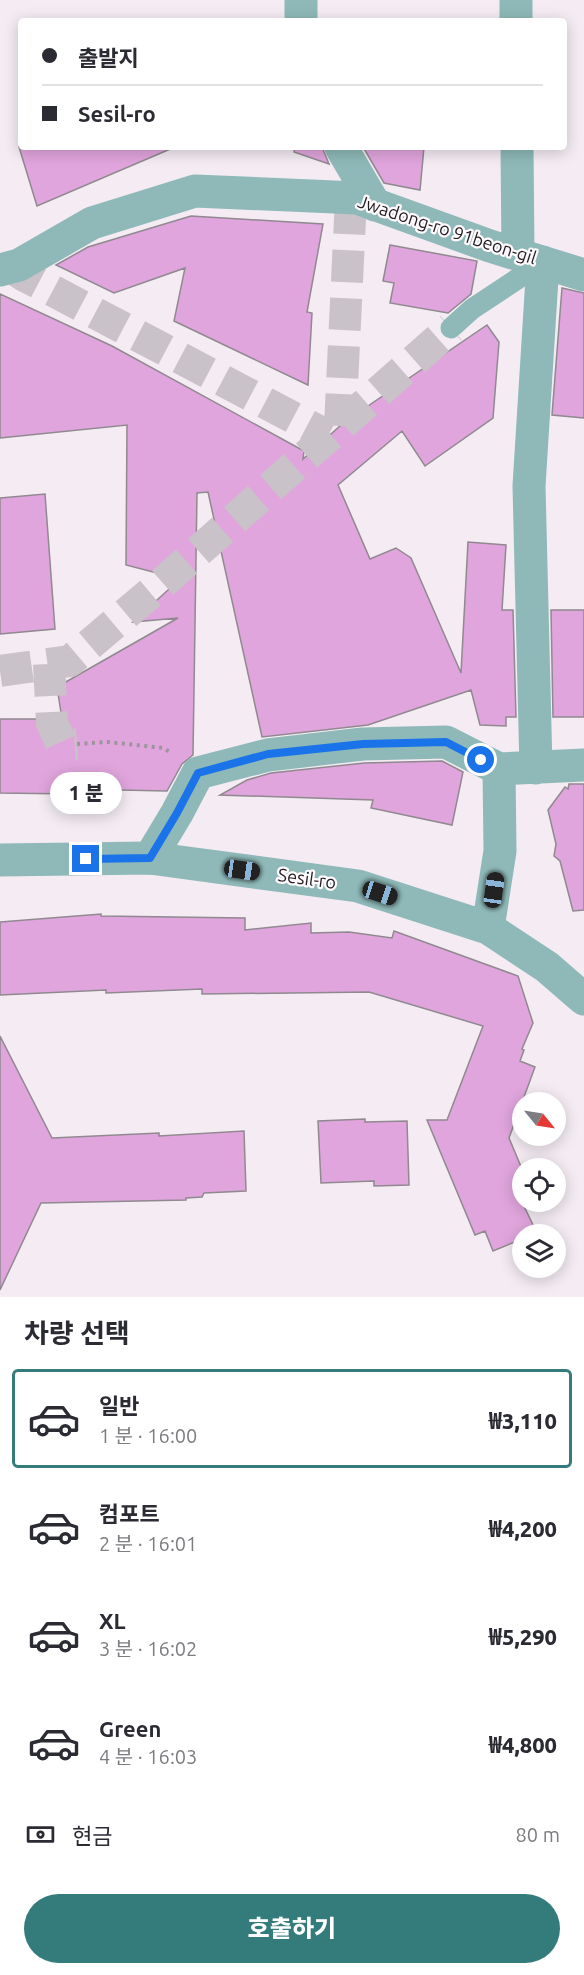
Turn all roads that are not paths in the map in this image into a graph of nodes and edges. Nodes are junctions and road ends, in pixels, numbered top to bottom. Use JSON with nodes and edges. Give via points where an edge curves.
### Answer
{"nodes":[{"id":1,"x":301,"y":0,"type":"edge"},
{"id":2,"x":516,"y":0,"type":"edge"},
{"id":3,"x":301,"y":18,"type":"edge"},
{"id":4,"x":516,"y":18,"type":"edge"},
{"id":5,"x":343,"y":150,"type":"edge"},
{"id":6,"x":517,"y":150,"type":"edge"},
{"id":7,"x":375,"y":205,"type":"junction"},
{"id":8,"x":530,"y":258,"type":"junction"},
{"id":9,"x":0,"y":270,"type":"edge"},
{"id":10,"x":584,"y":275,"type":"edge"},
{"id":11,"x":451,"y":328,"type":"tunnel mouth"},
{"id":12,"x":536,"y":768,"type":"junction"},
{"id":13,"x":580,"y":768,"type":"edge"},
{"id":14,"x":499,"y":769,"type":"junction"},
{"id":15,"x":150,"y":858,"type":"junction"},
{"id":16,"x":0,"y":860,"type":"edge"},
{"id":17,"x":488,"y":928,"type":"junction"},
{"id":18,"x":584,"y":999,"type":"edge"}],
"edges":[{"from":1,"to":3,"type":"street"},
{"from":2,"to":4,"type":"street"},
{"from":5,"to":7,"type":"street"},
{"from":6,"to":8,"type":"street"},
{"from":7,"to":8,"type":"street","name":"Jwadong-ro 91beon-gil"},
{"from":7,"to":9,"type":"street","name":"Jwadong-ro 91beon-gil","via":[[357,198],[195,191],[92,223],[19,265]]},
{"from":8,"to":10,"type":"street","name":"Jwadong-ro 91beon-gil"},
{"from":8,"to":11,"type":"lane"},
{"from":8,"to":12,"type":"street"},
{"from":12,"to":13,"type":"street"},
{"from":12,"to":14,"type":"street"},
{"from":14,"to":15,"type":"street","via":[[446,742],[363,744],[268,754],[198,773]]},
{"from":14,"to":17,"type":"street","via":[[500,851]]},
{"from":15,"to":16,"type":"street","name":"Sesil-ro"},
{"from":15,"to":17,"type":"street","name":"Sesil-ro","via":[[358,886]]},
{"from":17,"to":18,"type":"street","name":"Sesil-ro","via":[[547,967]]}]}
